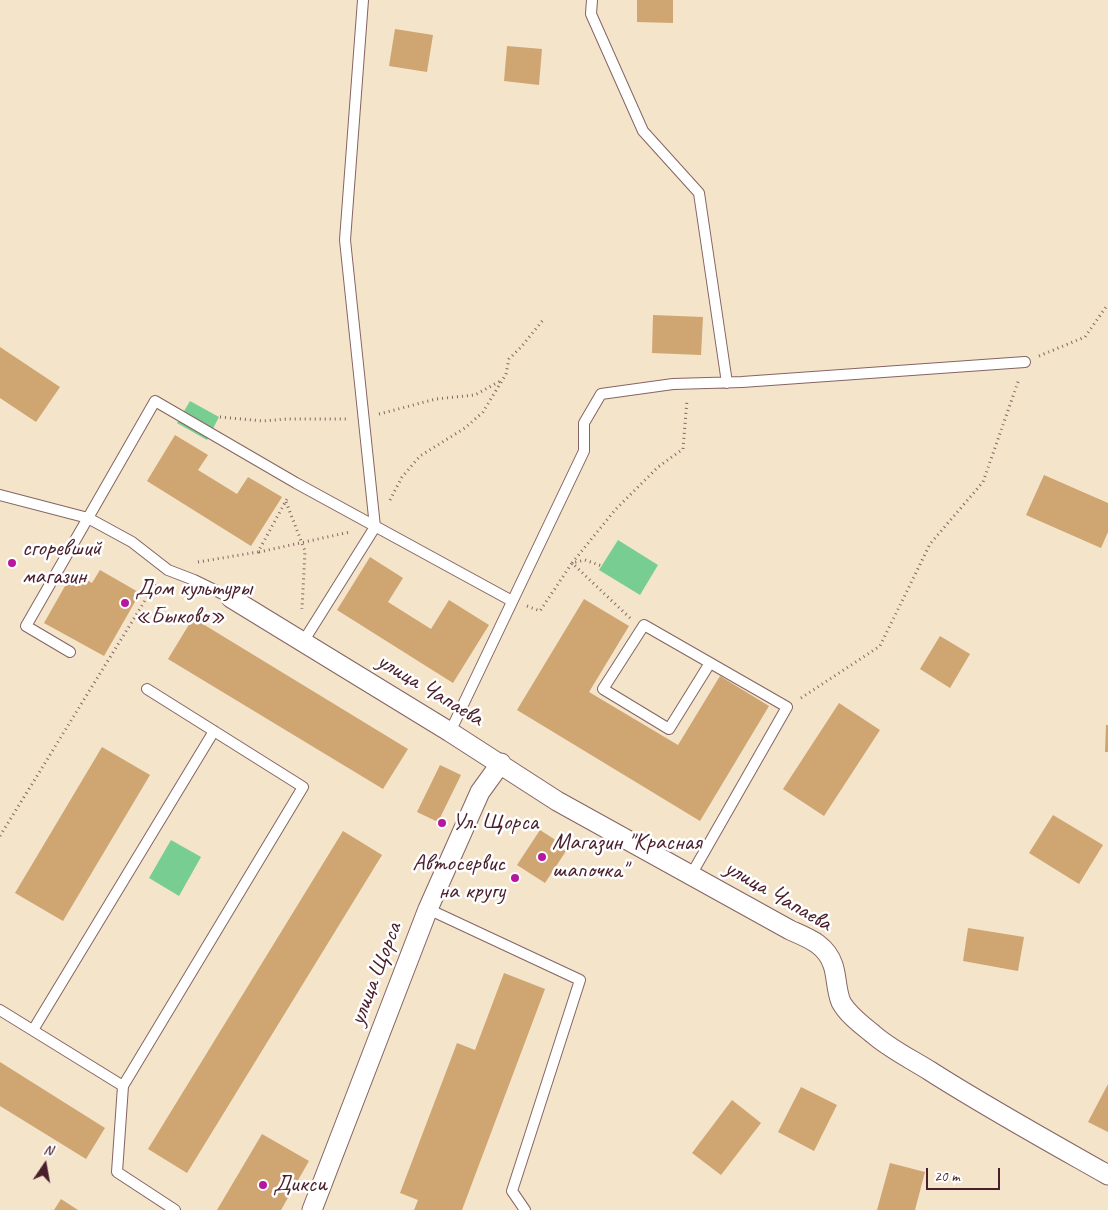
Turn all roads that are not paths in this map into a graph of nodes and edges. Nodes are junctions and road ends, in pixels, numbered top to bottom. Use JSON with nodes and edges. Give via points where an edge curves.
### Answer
{"nodes":[{"id":1,"x":363,"y":0,"type":"edge"},
{"id":2,"x":592,"y":0,"type":"edge"},
{"id":3,"x":1025,"y":362,"type":"road end"},
{"id":4,"x":727,"y":382,"type":"junction"},
{"id":5,"x":0,"y":495,"type":"edge"},
{"id":6,"x":88,"y":518,"type":"junction"},
{"id":7,"x":375,"y":527,"type":"junction"},
{"id":8,"x":231,"y":598,"type":"joint"},
{"id":9,"x":512,"y":601,"type":"junction"},
{"id":10,"x":302,"y":641,"type":"junction"},
{"id":11,"x":70,"y":652,"type":"dead end"},
{"id":12,"x":710,"y":663,"type":"junction"},
{"id":13,"x":147,"y":689,"type":"dead end"},
{"id":14,"x":214,"y":731,"type":"junction"},
{"id":15,"x":450,"y":732,"type":"junction"},
{"id":16,"x":501,"y":763,"type":"junction"},
{"id":17,"x":690,"y":875,"type":"junction"},
{"id":18,"x":428,"y":909,"type":"junction"},
{"id":19,"x":0,"y":1010,"type":"edge"},
{"id":20,"x":34,"y":1030,"type":"junction"},
{"id":21,"x":123,"y":1086,"type":"junction"},
{"id":22,"x":1108,"y":1175,"type":"edge"},
{"id":23,"x":175,"y":1210,"type":"edge"},
{"id":24,"x":312,"y":1210,"type":"edge"},
{"id":25,"x":525,"y":1210,"type":"edge"}],
"edges":[{"from":1,"to":7,"type":"lane","via":[[345,240]]},
{"from":2,"to":4,"type":"lane","via":[[591,14],[642,131],[699,193]]},
{"from":3,"to":4,"type":"lane"},
{"from":4,"to":9,"type":"lane","via":[[672,384],[601,394],[584,423],[584,451]]},
{"from":5,"to":6,"type":"lane"},
{"from":6,"to":7,"type":"lane","via":[[155,401]]},
{"from":6,"to":8,"type":"lane","via":[[132,542],[165,568]]},
{"from":6,"to":11,"type":"lane","via":[[26,626]]},
{"from":7,"to":9,"type":"lane"},
{"from":7,"to":10,"type":"lane"},
{"from":8,"to":10,"type":"street","name":"улица Чапаева"},
{"from":9,"to":15,"type":"lane"},
{"from":10,"to":15,"type":"street","name":"улица Чапаева"},
{"from":12,"to":12,"type":"lane","via":[[644,625],[603,689],[670,729]]},
{"from":12,"to":17,"type":"lane","via":[[787,707]]},
{"from":13,"to":14,"type":"lane"},
{"from":14,"to":20,"type":"lane"},
{"from":14,"to":21,"type":"lane","via":[[303,787]]},
{"from":15,"to":16,"type":"street","name":"улица Чапаева"},
{"from":16,"to":17,"type":"street","name":"улица Чапаева","via":[[557,801]]},
{"from":16,"to":18,"type":"street","name":"улица Щорса","via":[[480,792]]},
{"from":17,"to":22,"type":"street","name":"улица Чапаева","via":[[816,942],[826,951],[833,965],[842,1002],[854,1019],[875,1036],[967,1094]]},
{"from":18,"to":24,"type":"street","name":"улица Щорса"},
{"from":18,"to":25,"type":"lane","via":[[580,980],[512,1191]]},
{"from":19,"to":20,"type":"lane"},
{"from":20,"to":21,"type":"lane"},
{"from":21,"to":23,"type":"lane","via":[[118,1172]]}]}
